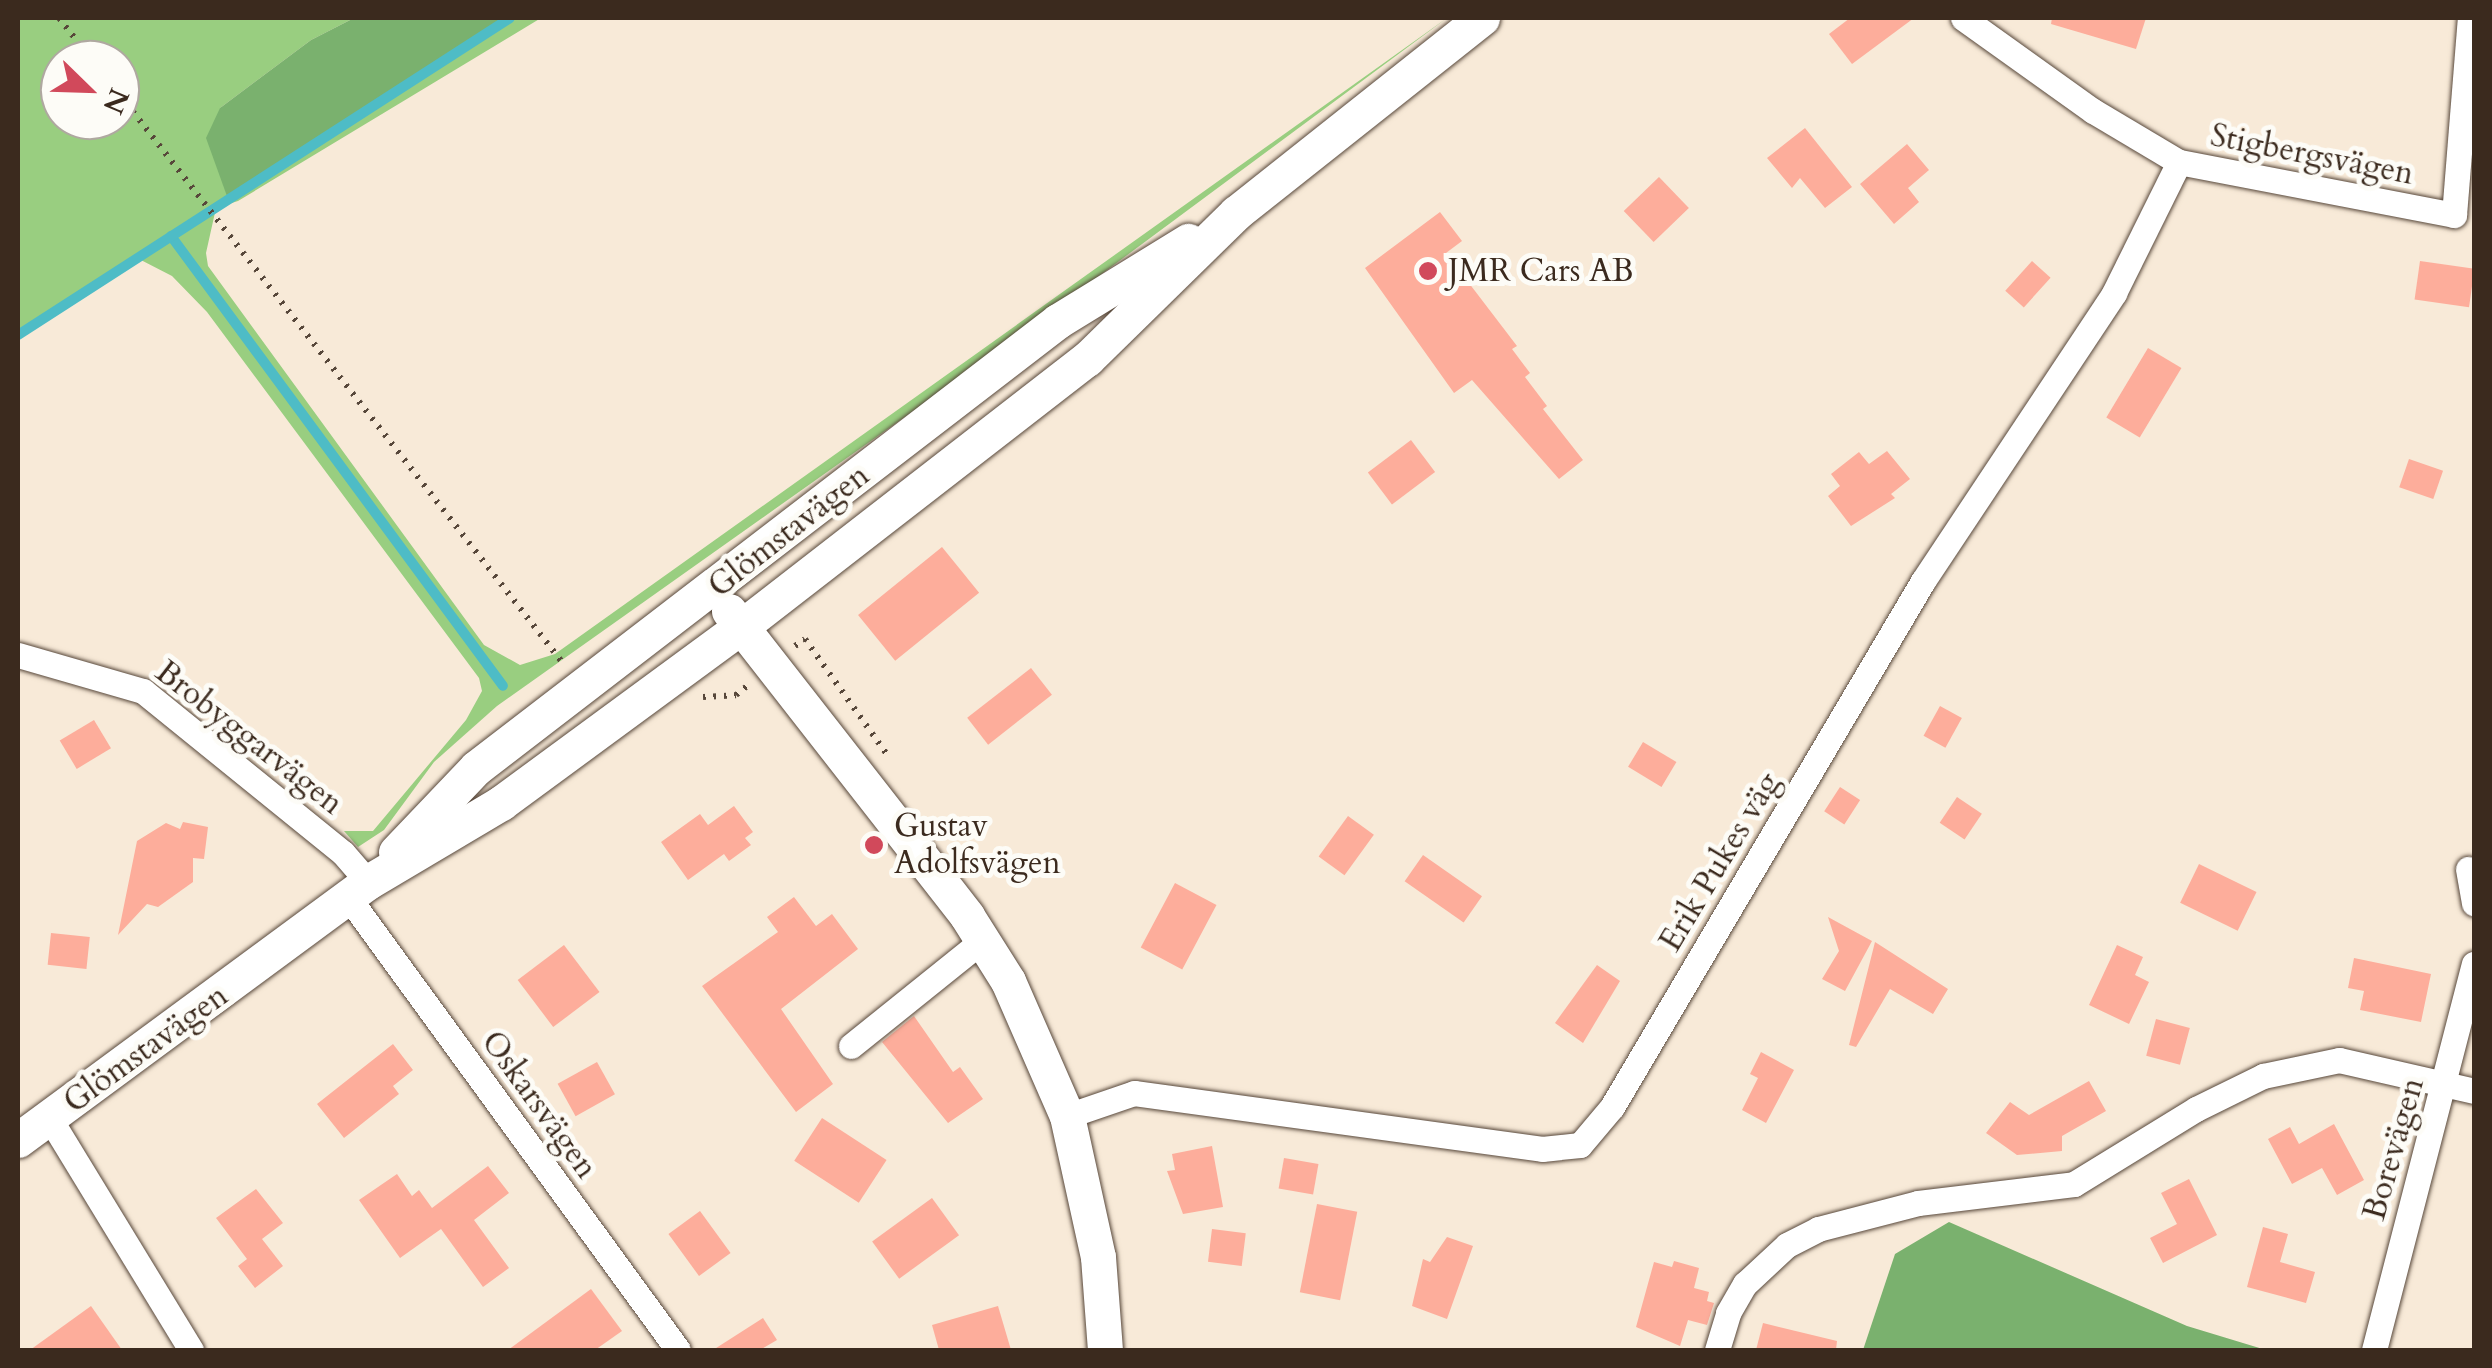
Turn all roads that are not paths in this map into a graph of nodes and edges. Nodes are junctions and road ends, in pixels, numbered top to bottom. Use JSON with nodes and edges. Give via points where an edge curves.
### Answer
{"nodes":[{"id":1,"x":1482,"y":18,"type":"edge"},
{"id":2,"x":1963,"y":18,"type":"edge"},
{"id":3,"x":2470,"y":18,"type":"edge"},
{"id":4,"x":2179,"y":162,"type":"junction"},
{"id":5,"x":1236,"y":213,"type":"junction"},
{"id":6,"x":714,"y":590,"type":"junction"},
{"id":7,"x":741,"y":627,"type":"junction"},
{"id":8,"x":18,"y":655,"type":"edge"},
{"id":9,"x":2468,"y":869,"type":"dead end"},
{"id":10,"x":358,"y":890,"type":"junction"},
{"id":11,"x":2474,"y":903,"type":"edge"},
{"id":12,"x":983,"y":940,"type":"junction"},
{"id":13,"x":2474,"y":964,"type":"edge"},
{"id":14,"x":851,"y":1046,"type":"dead end"},
{"id":15,"x":2446,"y":1083,"type":"junction"},
{"id":16,"x":2474,"y":1091,"type":"edge"},
{"id":17,"x":1067,"y":1116,"type":"junction"},
{"id":18,"x":50,"y":1118,"type":"junction"},
{"id":19,"x":18,"y":1140,"type":"edge"},
{"id":20,"x":191,"y":1350,"type":"edge"},
{"id":21,"x":678,"y":1350,"type":"edge"},
{"id":22,"x":1105,"y":1350,"type":"edge"},
{"id":23,"x":1717,"y":1350,"type":"edge"},
{"id":24,"x":2374,"y":1350,"type":"edge"}],
"edges":[{"from":1,"to":5,"type":"main road","name":"Glömstavägen"},
{"from":2,"to":4,"type":"street","name":"Stigbergsvägen","via":[[2093,111]]},
{"from":3,"to":4,"type":"street","name":"Stigbergsvägen","via":[[2454,215]]},
{"from":4,"to":17,"type":"street","name":"Erik Pukes väg","via":[[2114,293],[1923,581],[1612,1107],[1580,1144],[1542,1149],[1134,1093]]},
{"from":5,"to":6,"type":"main road","name":"Glömstavägen","via":[[1058,321]]},
{"from":5,"to":7,"type":"main road","name":"Glömstavägen","via":[[1087,359]]},
{"from":6,"to":7,"type":"main road"},
{"from":6,"to":10,"type":"main road","name":"Glömstavägen","via":[[476,768]]},
{"from":7,"to":10,"type":"main road","name":"Glömstavägen","via":[[501,804]]},
{"from":7,"to":12,"type":"main road"},
{"from":8,"to":10,"type":"street","name":"Brobyggarvägen","via":[[143,691],[343,853]]},
{"from":9,"to":11,"type":"street"},
{"from":10,"to":18,"type":"main road","name":"Glömstavägen"},
{"from":10,"to":21,"type":"street","name":"Oskarsvägen"},
{"from":12,"to":14,"type":"street"},
{"from":12,"to":17,"type":"main road","via":[[1030,1026]]},
{"from":13,"to":15,"type":"street","name":"Borevägen"},
{"from":15,"to":16,"type":"street"},
{"from":15,"to":23,"type":"street","via":[[2373,1063],[2302,1063],[2196,1108],[2074,1184],[1918,1202],[1818,1228],[1787,1245],[1746,1284]]},
{"from":15,"to":24,"type":"street","name":"Borevägen"},
{"from":17,"to":22,"type":"main road","via":[[1098,1257]]},
{"from":18,"to":19,"type":"main road","name":"Glömstavägen"},
{"from":18,"to":20,"type":"street"}]}
